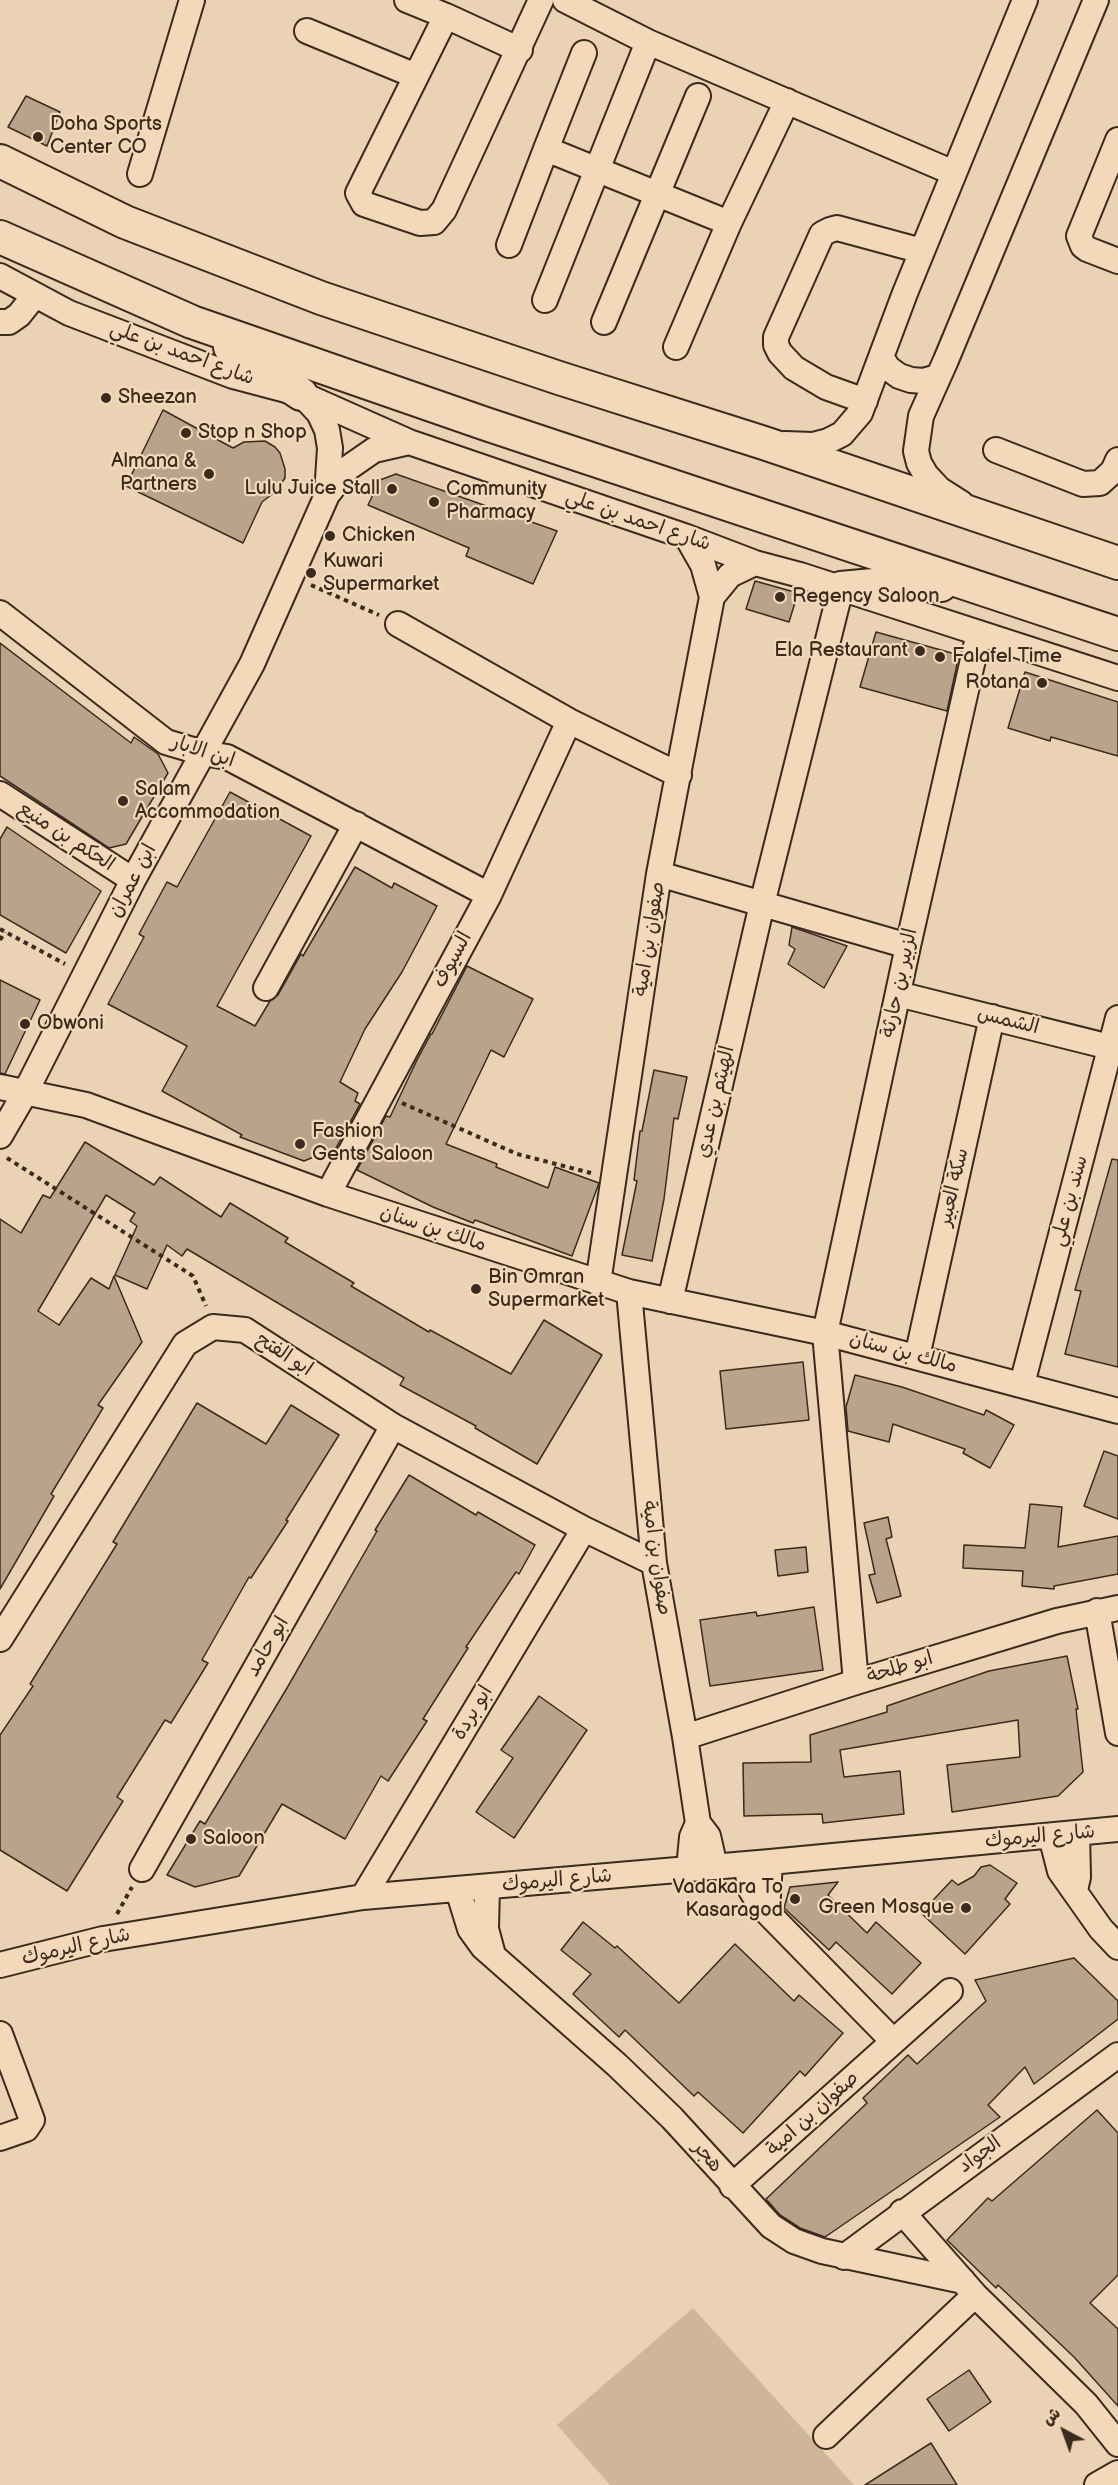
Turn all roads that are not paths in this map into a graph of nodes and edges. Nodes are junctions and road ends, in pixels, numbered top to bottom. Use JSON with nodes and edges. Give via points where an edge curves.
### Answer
{"nodes":[{"id":1,"x":192,"y":0,"type":"edge"},
{"id":2,"x":407,"y":0,"type":"edge"},
{"id":3,"x":541,"y":0,"type":"edge"},
{"id":4,"x":565,"y":0,"type":"edge"},
{"id":5,"x":1025,"y":0,"type":"edge"},
{"id":6,"x":1096,"y":0,"type":"edge"},
{"id":7,"x":446,"y":16,"type":"junction"},
{"id":8,"x":307,"y":31,"type":"dead end"},
{"id":9,"x":648,"y":42,"type":"junction"},
{"id":10,"x":520,"y":50,"type":"junction"},
{"id":11,"x":584,"y":53,"type":"dead end"},
{"id":12,"x":416,"y":76,"type":"junction"},
{"id":13,"x":698,"y":96,"type":"dead end"},
{"id":14,"x":786,"y":101,"type":"junction"},
{"id":15,"x":1118,"y":140,"type":"edge"},
{"id":16,"x":546,"y":149,"type":"junction"},
{"id":17,"x":0,"y":161,"type":"edge"},
{"id":18,"x":596,"y":169,"type":"junction"},
{"id":19,"x":954,"y":173,"type":"junction"},
{"id":20,"x":140,"y":174,"type":"dead end"},
{"id":21,"x":1111,"y":176,"type":"edge"},
{"id":22,"x":657,"y":194,"type":"junction"},
{"id":23,"x":729,"y":223,"type":"junction"},
{"id":24,"x":0,"y":237,"type":"edge"},
{"id":25,"x":509,"y":245,"type":"dead end"},
{"id":26,"x":922,"y":251,"type":"junction"},
{"id":27,"x":1118,"y":261,"type":"edge"},
{"id":28,"x":0,"y":276,"type":"edge"},
{"id":29,"x":35,"y":295,"type":"junction"},
{"id":30,"x":545,"y":300,"type":"dead end"},
{"id":31,"x":0,"y":322,"type":"edge"},
{"id":32,"x":192,"y":322,"type":"junction"},
{"id":33,"x":604,"y":322,"type":"dead end"},
{"id":34,"x":676,"y":347,"type":"dead end"},
{"id":35,"x":881,"y":357,"type":"junction"},
{"id":36,"x":937,"y":377,"type":"junction"},
{"id":37,"x":301,"y":394,"type":"junction"},
{"id":38,"x":866,"y":401,"type":"junction"},
{"id":39,"x":409,"y":442,"type":"junction"},
{"id":40,"x":764,"y":443,"type":"junction"},
{"id":41,"x":996,"y":450,"type":"dead end"},
{"id":42,"x":1118,"y":460,"type":"edge"},
{"id":43,"x":327,"y":495,"type":"junction"},
{"id":44,"x":983,"y":517,"type":"junction"},
{"id":45,"x":687,"y":537,"type":"junction"},
{"id":46,"x":755,"y":563,"type":"junction"},
{"id":47,"x":1118,"y":563,"type":"edge"},
{"id":48,"x":981,"y":587,"type":"junction"},
{"id":49,"x":841,"y":588,"type":"junction"},
{"id":50,"x":712,"y":597,"type":"junction"},
{"id":51,"x":0,"y":613,"type":"edge"},
{"id":52,"x":398,"y":624,"type":"road end"},
{"id":53,"x":979,"y":633,"type":"junction"},
{"id":54,"x":1118,"y":634,"type":"edge"},
{"id":55,"x":1118,"y":678,"type":"edge"},
{"id":56,"x":569,"y":721,"type":"junction"},
{"id":57,"x":202,"y":753,"type":"junction"},
{"id":58,"x":679,"y":775,"type":"junction"},
{"id":59,"x":0,"y":794,"type":"edge"},
{"id":60,"x":356,"y":824,"type":"junction"},
{"id":61,"x":659,"y":874,"type":"junction"},
{"id":62,"x":133,"y":880,"type":"junction"},
{"id":63,"x":489,"y":895,"type":"junction"},
{"id":64,"x":762,"y":904,"type":"junction"},
{"id":65,"x":908,"y":946,"type":"junction"},
{"id":66,"x":266,"y":988,"type":"dead end"},
{"id":67,"x":898,"y":994,"type":"junction"},
{"id":68,"x":992,"y":1017,"type":"junction"},
{"id":69,"x":1118,"y":1018,"type":"edge"},
{"id":70,"x":1115,"y":1048,"type":"edge"},
{"id":71,"x":0,"y":1087,"type":"edge"},
{"id":72,"x":25,"y":1093,"type":"junction"},
{"id":73,"x":0,"y":1136,"type":"edge"},
{"id":74,"x":328,"y":1194,"type":"junction"},
{"id":75,"x":598,"y":1283,"type":"junction"},
{"id":76,"x":629,"y":1292,"type":"junction"},
{"id":77,"x":670,"y":1301,"type":"junction"},
{"id":78,"x":825,"y":1333,"type":"junction"},
{"id":79,"x":917,"y":1357,"type":"junction"},
{"id":80,"x":1022,"y":1384,"type":"junction"},
{"id":81,"x":1118,"y":1411,"type":"edge"},
{"id":82,"x":393,"y":1426,"type":"junction"},
{"id":83,"x":584,"y":1529,"type":"junction"},
{"id":84,"x":654,"y":1563,"type":"junction"},
{"id":85,"x":1108,"y":1610,"type":"edge"},
{"id":86,"x":0,"y":1639,"type":"edge"},
{"id":87,"x":856,"y":1682,"type":"junction"},
{"id":88,"x":1118,"y":1733,"type":"edge"},
{"id":89,"x":685,"y":1737,"type":"junction"},
{"id":90,"x":698,"y":1823,"type":"junction"},
{"id":91,"x":1118,"y":1829,"type":"edge"},
{"id":92,"x":1077,"y":1833,"type":"junction"},
{"id":93,"x":1051,"y":1836,"type":"junction"},
{"id":94,"x":770,"y":1862,"type":"junction"},
{"id":95,"x":746,"y":1864,"type":"junction"},
{"id":96,"x":714,"y":1867,"type":"junction"},
{"id":97,"x":142,"y":1869,"type":"road end"},
{"id":98,"x":689,"y":1869,"type":"junction"},
{"id":99,"x":487,"y":1887,"type":"junction"},
{"id":100,"x":458,"y":1890,"type":"junction"},
{"id":101,"x":1076,"y":1890,"type":"junction"},
{"id":102,"x":363,"y":1897,"type":"junction"},
{"id":103,"x":767,"y":1912,"type":"junction"},
{"id":104,"x":1118,"y":1947,"type":"edge"},
{"id":105,"x":492,"y":1955,"type":"junction"},
{"id":106,"x":0,"y":1965,"type":"edge"},
{"id":107,"x":950,"y":1991,"type":"dead end"},
{"id":108,"x":0,"y":2034,"type":"edge"},
{"id":109,"x":893,"y":2042,"type":"junction"},
{"id":110,"x":1118,"y":2055,"type":"edge"},
{"id":111,"x":0,"y":2138,"type":"edge"},
{"id":112,"x":732,"y":2186,"type":"junction"},
{"id":113,"x":902,"y":2212,"type":"junction"},
{"id":114,"x":843,"y":2257,"type":"junction"},
{"id":115,"x":969,"y":2288,"type":"junction"},
{"id":116,"x":826,"y":2436,"type":"dead end"},
{"id":117,"x":1118,"y":2444,"type":"edge"},
{"id":118,"x":1118,"y":2473,"type":"edge"},
{"id":119,"x":1097,"y":2485,"type":"edge"}],
"edges":[{"from":1,"to":20,"type":"street"},
{"from":2,"to":7,"type":"street"},
{"from":3,"to":10,"type":"street"},
{"from":4,"to":9,"type":"street"},
{"from":5,"to":19,"type":"street"},
{"from":6,"to":36,"type":"street"},
{"from":7,"to":10,"type":"street"},
{"from":7,"to":12,"type":"street"},
{"from":8,"to":12,"type":"street"},
{"from":9,"to":14,"type":"street"},
{"from":9,"to":18,"type":"street"},
{"from":10,"to":12,"type":"street","via":[[444,210],[434,222],[420,223],[364,204],[358,193]]},
{"from":11,"to":16,"type":"street"},
{"from":13,"to":22,"type":"street"},
{"from":14,"to":19,"type":"street"},
{"from":14,"to":23,"type":"street"},
{"from":15,"to":21,"type":"street"},
{"from":16,"to":18,"type":"street"},
{"from":16,"to":25,"type":"street"},
{"from":17,"to":40,"type":"main road","via":[[125,222],[321,298]]},
{"from":18,"to":22,"type":"street"},
{"from":18,"to":30,"type":"street"},
{"from":19,"to":26,"type":"street"},
{"from":21,"to":27,"type":"street","via":[[1079,236],[1087,249]]},
{"from":22,"to":23,"type":"street"},
{"from":22,"to":33,"type":"street"},
{"from":23,"to":34,"type":"street"},
{"from":24,"to":32,"type":"main road","name":"شارع احمد بن علي"},
{"from":26,"to":35,"type":"street"},
{"from":26,"to":38,"type":"street","via":[[837,228],[822,234],[776,337],[780,353],[794,368],[826,387]]},
{"from":28,"to":29,"type":"street","name":"شارع احمد بن علي"},
{"from":29,"to":31,"type":"street","via":[[19,315],[9,322]]},
{"from":29,"to":37,"type":"street","name":"شارع احمد بن علي","via":[[69,313],[202,365]]},
{"from":32,"to":37,"type":"main road"},
{"from":32,"to":48,"type":"main road","name":"شارع احمد بن علي","via":[[486,424]]},
{"from":35,"to":36,"type":"street","via":[[888,368],[905,378],[924,381]]},
{"from":35,"to":38,"type":"street"},
{"from":36,"to":44,"type":"street","via":[[921,416],[916,451],[919,463],[939,489]]},
{"from":37,"to":39,"type":"street","name":"شارع احمد بن علي"},
{"from":37,"to":43,"type":"street","name":"ابن عمران","via":[[327,430]]},
{"from":38,"to":40,"type":"street","via":[[853,424],[828,441],[813,445]]},
{"from":39,"to":43,"type":"street","name":"ابن عمران","via":[[374,450],[348,468]]},
{"from":39,"to":45,"type":"street","name":"شارع احمد بن علي"},
{"from":40,"to":44,"type":"main road"},
{"from":41,"to":42,"type":"street","via":[[1083,484],[1100,483]]},
{"from":43,"to":57,"type":"street","name":"ابن عمران","via":[[252,664]]},
{"from":44,"to":47,"type":"main road"},
{"from":45,"to":46,"type":"street","name":"شارع احمد بن علي"},
{"from":45,"to":50,"type":"street","name":"صفوان بن امية","via":[[703,565]]},
{"from":46,"to":49,"type":"street","name":"شارع احمد بن علي"},
{"from":46,"to":50,"type":"street","via":[[730,575]]},
{"from":48,"to":49,"type":"main road","via":[[895,583]]},
{"from":48,"to":54,"type":"main road","name":"شارع احمد بن علي"},
{"from":49,"to":53,"type":"street","name":"شارع احمد بن علي"},
{"from":49,"to":64,"type":"street","name":"الهيثم بن عدي"},
{"from":50,"to":58,"type":"street","name":"صفوان بن امية"},
{"from":51,"to":57,"type":"street","name":"ابن الابار","via":[[166,742]]},
{"from":52,"to":56,"type":"street"},
{"from":53,"to":55,"type":"street","name":"شارع احمد بن علي"},
{"from":53,"to":65,"type":"street","name":"الزبير بن حارثة"},
{"from":56,"to":58,"type":"street"},
{"from":56,"to":63,"type":"street","name":"السيوف"},
{"from":57,"to":60,"type":"street","name":"ابن الابار","via":[[227,757]]},
{"from":57,"to":62,"type":"street","name":"ابن عمران"},
{"from":58,"to":61,"type":"street","name":"صفوان بن امية"},
{"from":59,"to":62,"type":"street","name":"الحكم بن منيع"},
{"from":60,"to":63,"type":"street","name":"ابن الابار"},
{"from":60,"to":66,"type":"street"},
{"from":61,"to":64,"type":"street"},
{"from":61,"to":75,"type":"street","name":"صفوان بن امية"},
{"from":62,"to":72,"type":"street","name":"ابن عمران"},
{"from":63,"to":74,"type":"street","name":"السيوف"},
{"from":64,"to":65,"type":"street"},
{"from":64,"to":77,"type":"street","name":"الهيثم بن عدي"},
{"from":65,"to":67,"type":"street","name":"الزبير بن حارثة"},
{"from":67,"to":68,"type":"street","name":"الشمس"},
{"from":67,"to":78,"type":"street","name":"الزبير بن حارثة"},
{"from":68,"to":70,"type":"street","name":"الشمس"},
{"from":68,"to":79,"type":"street","name":"سكة العبير"},
{"from":69,"to":70,"type":"street","name":"سند بن علي"},
{"from":70,"to":80,"type":"street","name":"سند بن علي"},
{"from":71,"to":72,"type":"street","name":"مالك بن سنان"},
{"from":72,"to":73,"type":"street","name":"ابن عمران"},
{"from":72,"to":74,"type":"street","name":"مالك بن سنان","via":[[86,1105]]},
{"from":74,"to":75,"type":"street","name":"مالك بن سنان"},
{"from":75,"to":76,"type":"street","name":"مالك بن سنان"},
{"from":76,"to":77,"type":"street","name":"مالك بن سنان"},
{"from":76,"to":84,"type":"street","name":"صفوان بن امية"},
{"from":77,"to":78,"type":"street","name":"مالك بن سنان"},
{"from":78,"to":79,"type":"street","name":"مالك بن سنان"},
{"from":78,"to":87,"type":"street","name":"الزبير بن حارثة"},
{"from":79,"to":80,"type":"street","name":"مالك بن سنان"},
{"from":80,"to":81,"type":"street","name":"مالك بن سنان"},
{"from":82,"to":83,"type":"street","name":"ابو الفتح"},
{"from":82,"to":86,"type":"street","name":"ابو الفتح","via":[[245,1330],[213,1327],[185,1344]]},
{"from":82,"to":97,"type":"street","name":"ابو حامد"},
{"from":83,"to":84,"type":"street","name":"ابو الفتح"},
{"from":83,"to":102,"type":"street","name":"ابو بردة"},
{"from":84,"to":89,"type":"street","name":"صفوان بن امية"},
{"from":85,"to":87,"type":"street","name":"ابو طلحة","via":[[1057,1621]]},
{"from":85,"to":88,"type":"street"},
{"from":87,"to":89,"type":"street","name":"ابو طلحة"},
{"from":89,"to":90,"type":"street","name":"صفوان بن امية"},
{"from":90,"to":96,"type":"street","name":"صفوان بن امية","via":[[708,1836]]},
{"from":90,"to":98,"type":"street","name":"صفوان بن امية","via":[[692,1837]]},
{"from":91,"to":92,"type":"street","name":"شارع اليرموك"},
{"from":92,"to":93,"type":"street","name":"شارع اليرموك"},
{"from":92,"to":101,"type":"street"},
{"from":93,"to":94,"type":"street","name":"شارع اليرموك"},
{"from":93,"to":101,"type":"street","via":[[1060,1871]]},
{"from":94,"to":95,"type":"street","name":"شارع اليرموك"},
{"from":94,"to":103,"type":"street"},
{"from":95,"to":96,"type":"street","name":"شارع اليرموك"},
{"from":95,"to":103,"type":"street","via":[[754,1897]]},
{"from":96,"to":98,"type":"street","name":"شارع اليرموك"},
{"from":98,"to":99,"type":"street","name":"شارع اليرموك"},
{"from":99,"to":100,"type":"street","name":"شارع اليرموك"},
{"from":99,"to":105,"type":"street","via":[[486,1929]]},
{"from":100,"to":102,"type":"street","name":"شارع اليرموك"},
{"from":100,"to":105,"type":"street","name":"هجر","via":[[470,1929]]},
{"from":101,"to":104,"type":"street","via":[[1101,1929]]},
{"from":102,"to":106,"type":"street","name":"شارع اليرموك","via":[[103,1939]]},
{"from":103,"to":109,"type":"street"},
{"from":105,"to":112,"type":"street","name":"هجر","via":[[656,2103]]},
{"from":107,"to":109,"type":"street","name":"صفوان بن امية"},
{"from":108,"to":111,"type":"street","via":[[32,2120],[26,2129]]},
{"from":109,"to":112,"type":"street","name":"صفوان بن امية"},
{"from":110,"to":113,"type":"street","name":"الجواد"},
{"from":112,"to":114,"type":"street","name":"هجر","via":[[771,2226],[794,2241]]},
{"from":113,"to":114,"type":"street","name":"الجواد"},
{"from":113,"to":115,"type":"street"},
{"from":114,"to":115,"type":"street","name":"هجر"},
{"from":115,"to":116,"type":"street"},
{"from":115,"to":117,"type":"street","via":[[1086,2404]]},
{"from":118,"to":119,"type":"street"}]}
